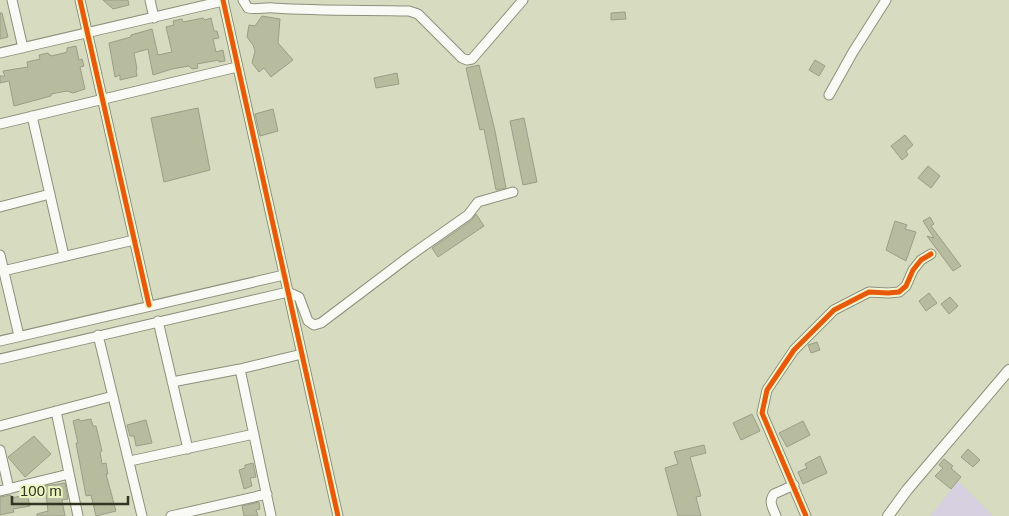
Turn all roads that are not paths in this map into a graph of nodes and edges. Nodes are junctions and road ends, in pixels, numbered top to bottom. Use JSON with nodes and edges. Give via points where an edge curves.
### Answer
{"nodes":[{"id":1,"x":12,"y":0,"type":"edge"},
{"id":2,"x":80,"y":0,"type":"edge"},
{"id":3,"x":150,"y":0,"type":"edge"},
{"id":4,"x":243,"y":0,"type":"edge"},
{"id":5,"x":523,"y":0,"type":"edge"},
{"id":6,"x":886,"y":0,"type":"edge"},
{"id":7,"x":223,"y":1,"type":"edge"},
{"id":8,"x":154,"y":18,"type":"junction"},
{"id":9,"x":87,"y":33,"type":"junction"},
{"id":10,"x":23,"y":48,"type":"junction"},
{"id":11,"x":0,"y":53,"type":"edge"},
{"id":12,"x":237,"y":67,"type":"junction"},
{"id":13,"x":829,"y":95,"type":"dead end"},
{"id":14,"x":101,"y":98,"type":"junction"},
{"id":15,"x":32,"y":116,"type":"junction"},
{"id":16,"x":0,"y":124,"type":"edge"},
{"id":17,"x":513,"y":192,"type":"dead end"},
{"id":18,"x":50,"y":194,"type":"junction"},
{"id":19,"x":0,"y":207,"type":"edge"},
{"id":20,"x":134,"y":240,"type":"junction"},
{"id":21,"x":931,"y":254,"type":"dead end"},
{"id":22,"x":0,"y":255,"type":"edge"},
{"id":23,"x":64,"y":256,"type":"junction"},
{"id":24,"x":3,"y":271,"type":"junction"},
{"id":25,"x":284,"y":275,"type":"junction"},
{"id":26,"x":288,"y":292,"type":"junction"},
{"id":27,"x":149,"y":305,"type":"junction"},
{"id":28,"x":158,"y":321,"type":"junction"},
{"id":29,"x":98,"y":335,"type":"junction"},
{"id":30,"x":19,"y":336,"type":"junction"},
{"id":31,"x":0,"y":341,"type":"edge"},
{"id":32,"x":302,"y":354,"type":"junction"},
{"id":33,"x":0,"y":358,"type":"edge"},
{"id":34,"x":240,"y":369,"type":"junction"},
{"id":35,"x":1009,"y":370,"type":"edge"},
{"id":36,"x":172,"y":382,"type":"junction"},
{"id":37,"x":114,"y":396,"type":"junction"},
{"id":38,"x":56,"y":411,"type":"junction"},
{"id":39,"x":0,"y":426,"type":"edge"},
{"id":40,"x":254,"y":434,"type":"junction"},
{"id":41,"x":188,"y":449,"type":"junction"},
{"id":42,"x":0,"y":450,"type":"edge"},
{"id":43,"x":130,"y":461,"type":"junction"},
{"id":44,"x":70,"y":474,"type":"junction"},
{"id":45,"x":794,"y":485,"type":"junction"},
{"id":46,"x":5,"y":490,"type":"edge"},
{"id":47,"x":267,"y":494,"type":"junction"},
{"id":48,"x":78,"y":516,"type":"edge"},
{"id":49,"x":142,"y":516,"type":"edge"},
{"id":50,"x":170,"y":516,"type":"edge"},
{"id":51,"x":271,"y":516,"type":"edge"},
{"id":52,"x":338,"y":516,"type":"edge"},
{"id":53,"x":776,"y":516,"type":"edge"},
{"id":54,"x":806,"y":516,"type":"edge"},
{"id":55,"x":888,"y":516,"type":"edge"}],
"edges":[{"from":1,"to":10,"type":"street"},
{"from":2,"to":9,"type":"street"},
{"from":3,"to":8,"type":"street"},
{"from":4,"to":5,"type":"street","via":[[248,8],[253,9],[409,11],[418,14],[467,60],[472,59]]},
{"from":6,"to":13,"type":"street"},
{"from":7,"to":8,"type":"street"},
{"from":7,"to":12,"type":"street"},
{"from":8,"to":9,"type":"street"},
{"from":9,"to":10,"type":"street"},
{"from":9,"to":14,"type":"street"},
{"from":10,"to":11,"type":"street"},
{"from":12,"to":14,"type":"street"},
{"from":12,"to":25,"type":"street"},
{"from":14,"to":15,"type":"street"},
{"from":14,"to":20,"type":"street"},
{"from":15,"to":16,"type":"street"},
{"from":15,"to":18,"type":"street"},
{"from":17,"to":26,"type":"street","via":[[478,202],[468,215],[321,323],[314,325],[308,321],[299,297]]},
{"from":18,"to":19,"type":"street"},
{"from":18,"to":23,"type":"street"},
{"from":20,"to":23,"type":"street"},
{"from":20,"to":27,"type":"street"},
{"from":21,"to":45,"type":"street","via":[[921,260],[899,292],[869,292],[834,310],[794,350],[767,390],[762,413]]},
{"from":22,"to":24,"type":"street"},
{"from":23,"to":24,"type":"street"},
{"from":24,"to":30,"type":"street"},
{"from":25,"to":26,"type":"street"},
{"from":25,"to":27,"type":"street"},
{"from":26,"to":28,"type":"street"},
{"from":26,"to":32,"type":"street"},
{"from":27,"to":30,"type":"street"},
{"from":28,"to":29,"type":"street"},
{"from":28,"to":36,"type":"street"},
{"from":29,"to":33,"type":"street"},
{"from":29,"to":37,"type":"street"},
{"from":30,"to":31,"type":"street"},
{"from":32,"to":34,"type":"street"},
{"from":32,"to":52,"type":"street"},
{"from":34,"to":36,"type":"street"},
{"from":34,"to":40,"type":"street"},
{"from":35,"to":55,"type":"main road"},
{"from":36,"to":41,"type":"street"},
{"from":37,"to":38,"type":"street"},
{"from":37,"to":43,"type":"street"},
{"from":38,"to":39,"type":"street"},
{"from":38,"to":44,"type":"street"},
{"from":40,"to":41,"type":"street"},
{"from":40,"to":47,"type":"street"},
{"from":41,"to":43,"type":"street"},
{"from":42,"to":46,"type":"street"},
{"from":43,"to":49,"type":"street"},
{"from":44,"to":46,"type":"street"},
{"from":44,"to":48,"type":"street"},
{"from":45,"to":53,"type":"street","via":[[772,497]]},
{"from":45,"to":54,"type":"street"},
{"from":47,"to":50,"type":"street"},
{"from":47,"to":51,"type":"street"}]}
